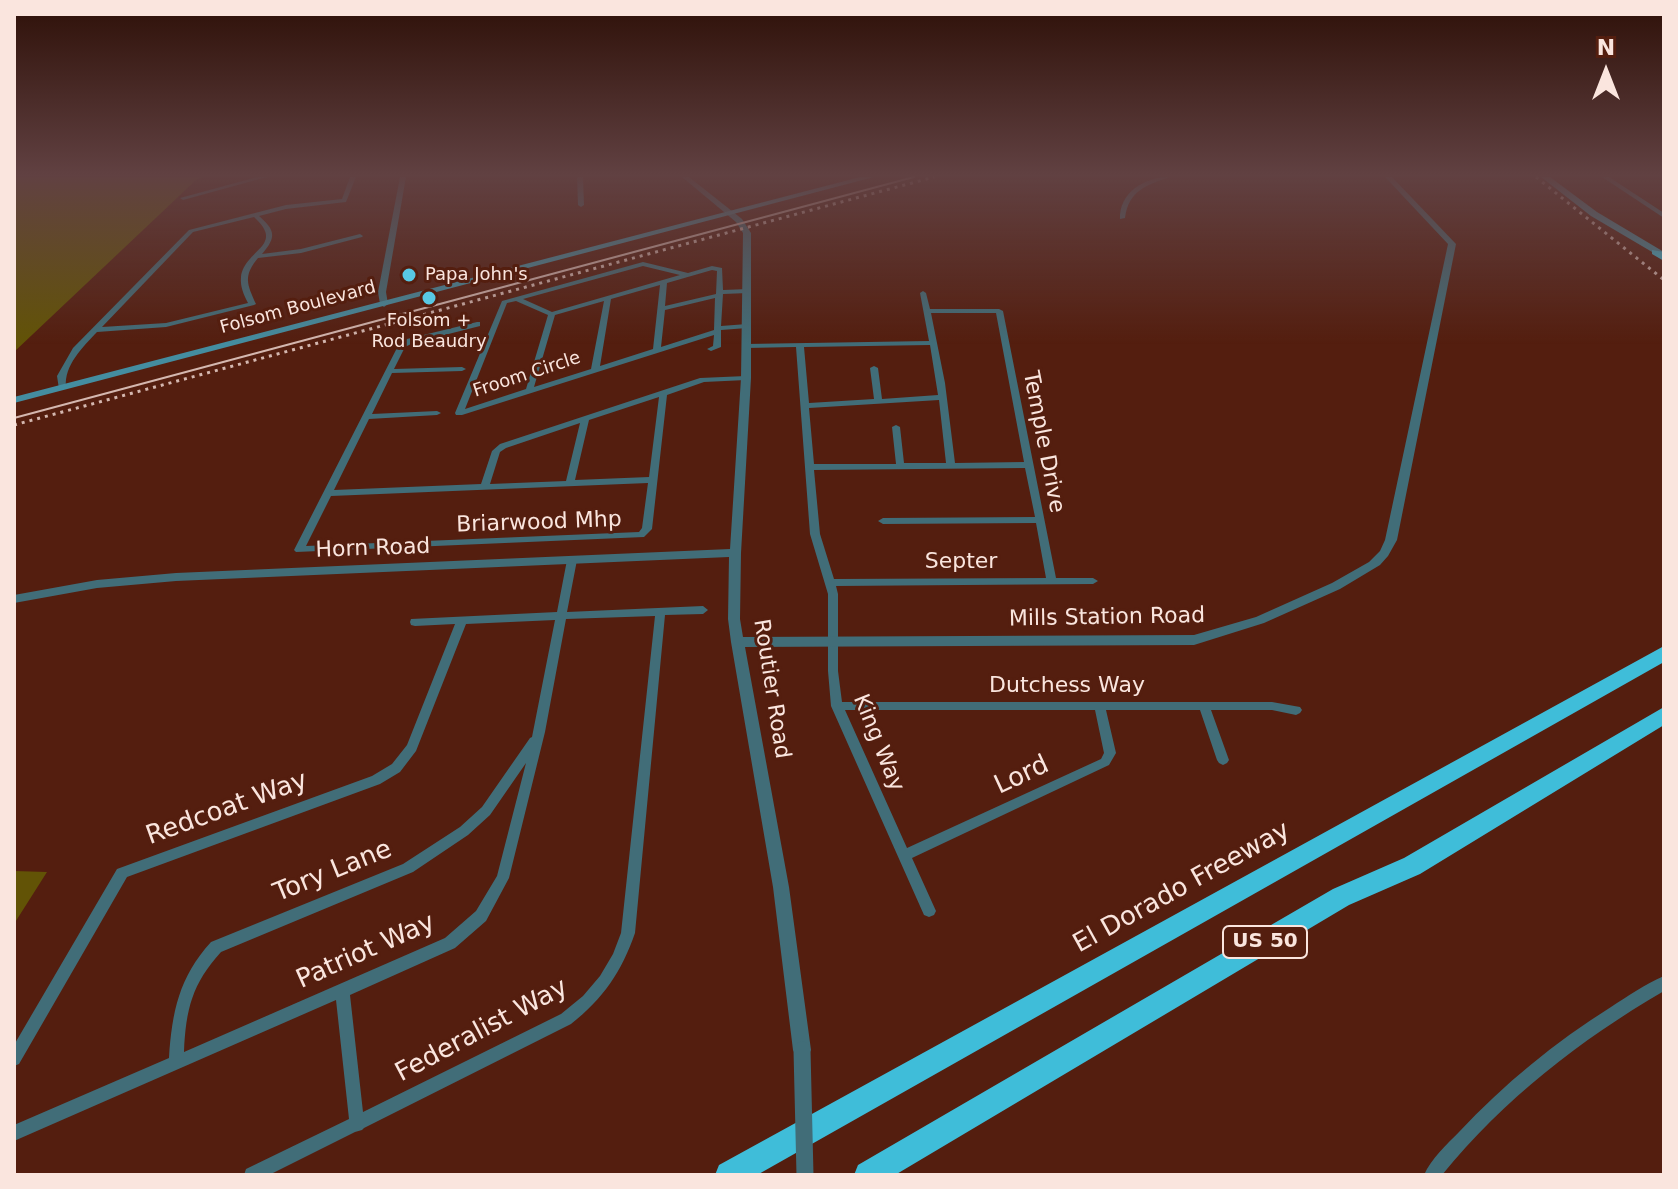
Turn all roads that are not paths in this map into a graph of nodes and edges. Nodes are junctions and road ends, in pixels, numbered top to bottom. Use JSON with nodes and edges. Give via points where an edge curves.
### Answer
{"nodes":[{"id":1,"x":190,"y":232,"type":"edge"},
{"id":2,"x":270,"y":232,"type":"edge"},
{"id":3,"x":394,"y":232,"type":"edge"},
{"id":4,"x":637,"y":232,"type":"edge"},
{"id":5,"x":652,"y":232,"type":"edge"},
{"id":6,"x":747,"y":232,"type":"edge"},
{"id":7,"x":1441,"y":232,"type":"edge"},
{"id":8,"x":1625,"y":232,"type":"edge"},
{"id":9,"x":1631,"y":232,"type":"edge"},
{"id":10,"x":360,"y":236,"type":"dead end"},
{"id":11,"x":599,"y":241,"type":"junction"},
{"id":12,"x":1662,"y":254,"type":"edge"},
{"id":13,"x":258,"y":256,"type":"junction"},
{"id":14,"x":556,"y":259,"type":"junction"},
{"id":15,"x":689,"y":275,"type":"junction"},
{"id":16,"x":664,"y":282,"type":"junction"},
{"id":17,"x":748,"y":291,"type":"junction"},
{"id":18,"x":923,"y":293,"type":"dead end"},
{"id":19,"x":720,"y":294,"type":"junction"},
{"id":20,"x":608,"y":298,"type":"junction"},
{"id":21,"x":516,"y":299,"type":"junction"},
{"id":22,"x":383,"y":301,"type":"junction"},
{"id":23,"x":661,"y":309,"type":"junction"},
{"id":24,"x":927,"y":311,"type":"junction"},
{"id":25,"x":552,"y":314,"type":"junction"},
{"id":26,"x":477,"y":324,"type":"dead end"},
{"id":27,"x":747,"y":326,"type":"junction"},
{"id":28,"x":718,"y":329,"type":"junction"},
{"id":29,"x":95,"y":330,"type":"junction"},
{"id":30,"x":934,"y":343,"type":"junction"},
{"id":31,"x":800,"y":345,"type":"junction"},
{"id":32,"x":746,"y":346,"type":"junction"},
{"id":33,"x":711,"y":349,"type":"dead end"},
{"id":34,"x":657,"y":351,"type":"junction"},
{"id":35,"x":874,"y":368,"type":"dead end"},
{"id":36,"x":462,"y":369,"type":"dead end"},
{"id":37,"x":595,"y":370,"type":"junction"},
{"id":38,"x":389,"y":371,"type":"junction"},
{"id":39,"x":746,"y":378,"type":"junction"},
{"id":40,"x":62,"y":384,"type":"junction"},
{"id":41,"x":529,"y":391,"type":"junction"},
{"id":42,"x":14,"y":393,"type":"edge"},
{"id":43,"x":663,"y":394,"type":"junction"},
{"id":44,"x":942,"y":397,"type":"junction"},
{"id":45,"x":14,"y":400,"type":"edge"},
{"id":46,"x":878,"y":401,"type":"junction"},
{"id":47,"x":805,"y":406,"type":"junction"},
{"id":48,"x":437,"y":413,"type":"dead end"},
{"id":49,"x":365,"y":417,"type":"junction"},
{"id":50,"x":585,"y":419,"type":"junction"},
{"id":51,"x":896,"y":427,"type":"dead end"},
{"id":52,"x":900,"y":465,"type":"junction"},
{"id":53,"x":951,"y":465,"type":"junction"},
{"id":54,"x":1029,"y":465,"type":"junction"},
{"id":55,"x":810,"y":467,"type":"junction"},
{"id":56,"x":652,"y":480,"type":"junction"},
{"id":57,"x":570,"y":483,"type":"junction"},
{"id":58,"x":484,"y":487,"type":"junction"},
{"id":59,"x":327,"y":493,"type":"junction"},
{"id":60,"x":1040,"y":520,"type":"junction"},
{"id":61,"x":883,"y":521,"type":"dead end"},
{"id":62,"x":735,"y":553,"type":"junction"},
{"id":63,"x":572,"y":560,"type":"junction"},
{"id":64,"x":1052,"y":581,"type":"junction"},
{"id":65,"x":1093,"y":581,"type":"dead end"},
{"id":66,"x":829,"y":583,"type":"junction"},
{"id":67,"x":14,"y":599,"type":"edge"},
{"id":68,"x":703,"y":610,"type":"dead end"},
{"id":69,"x":660,"y":612,"type":"junction"},
{"id":70,"x":563,"y":616,"type":"junction"},
{"id":71,"x":462,"y":620,"type":"junction"},
{"id":72,"x":415,"y":622,"type":"dead end"},
{"id":73,"x":834,"y":641,"type":"junction"},
{"id":74,"x":737,"y":642,"type":"junction"},
{"id":75,"x":1664,"y":646,"type":"edge"},
{"id":76,"x":1664,"y":653,"type":"edge"},
{"id":77,"x":1610,"y":684,"type":"junction"},
{"id":78,"x":1099,"y":705,"type":"junction"},
{"id":79,"x":837,"y":706,"type":"junction"},
{"id":80,"x":1204,"y":706,"type":"junction"},
{"id":81,"x":1296,"y":710,"type":"dead end"},
{"id":82,"x":1664,"y":715,"type":"edge"},
{"id":83,"x":539,"y":732,"type":"junction"},
{"id":84,"x":1223,"y":760,"type":"dead end"},
{"id":85,"x":904,"y":855,"type":"junction"},
{"id":86,"x":929,"y":911,"type":"dead end"},
{"id":87,"x":1664,"y":983,"type":"edge"},
{"id":88,"x":342,"y":990,"type":"junction"},
{"id":89,"x":14,"y":1059,"type":"edge"},
{"id":90,"x":176,"y":1062,"type":"junction"},
{"id":91,"x":357,"y":1125,"type":"junction"},
{"id":92,"x":14,"y":1133,"type":"edge"},
{"id":93,"x":252,"y":1175,"type":"edge"},
{"id":94,"x":729,"y":1175,"type":"edge"},
{"id":95,"x":805,"y":1175,"type":"edge"},
{"id":96,"x":868,"y":1175,"type":"edge"},
{"id":97,"x":1432,"y":1175,"type":"edge"}],
"edges":[{"from":1,"to":29,"type":"street"},
{"from":2,"to":13,"type":"street"},
{"from":3,"to":22,"type":"street"},
{"from":4,"to":11,"type":"main road","name":"Folsom Boulevard"},
{"from":5,"to":14,"type":"main road","name":"Folsom Boulevard"},
{"from":6,"to":17,"type":"street","name":"Routier Road"},
{"from":7,"to":73,"type":"street","name":"Mills Station Road","via":[[1452,244],[1391,540],[1373,565],[1251,622],[1194,640]]},
{"from":8,"to":12,"type":"main road"},
{"from":9,"to":12,"type":"main road"},
{"from":10,"to":13,"type":"street"},
{"from":11,"to":14,"type":"main road"},
{"from":11,"to":22,"type":"main road","name":"Folsom Boulevard"},
{"from":13,"to":29,"type":"street","via":[[244,279],[252,304],[166,325]]},
{"from":14,"to":22,"type":"main road","name":"Folsom Boulevard"},
{"from":15,"to":16,"type":"street"},
{"from":15,"to":19,"type":"street","via":[[720,269]]},
{"from":15,"to":21,"type":"street","via":[[643,264]]},
{"from":16,"to":20,"type":"street"},
{"from":16,"to":23,"type":"street"},
{"from":17,"to":19,"type":"street"},
{"from":17,"to":27,"type":"street","name":"Routier Road"},
{"from":18,"to":24,"type":"street"},
{"from":19,"to":23,"type":"street"},
{"from":19,"to":28,"type":"street"},
{"from":20,"to":25,"type":"street"},
{"from":20,"to":37,"type":"street"},
{"from":21,"to":25,"type":"street"},
{"from":21,"to":41,"type":"street","name":"Froom Circle","via":[[504,302],[459,413]]},
{"from":22,"to":40,"type":"main road","name":"Folsom Boulevard"},
{"from":23,"to":34,"type":"street"},
{"from":24,"to":30,"type":"street"},
{"from":24,"to":54,"type":"street","name":"Temple Drive","via":[[999,311]]},
{"from":25,"to":41,"type":"street"},
{"from":26,"to":38,"type":"street","name":"Briarwood Mhp","via":[[405,344]]},
{"from":27,"to":28,"type":"street","name":"Froom Circle"},
{"from":27,"to":32,"type":"street","name":"Routier Road"},
{"from":28,"to":33,"type":"street","via":[[717,347]]},
{"from":28,"to":34,"type":"street","name":"Froom Circle"},
{"from":29,"to":40,"type":"street","via":[[70,358]]},
{"from":30,"to":31,"type":"street"},
{"from":30,"to":44,"type":"street"},
{"from":31,"to":32,"type":"street"},
{"from":31,"to":47,"type":"street","name":"King Way"},
{"from":32,"to":39,"type":"street","name":"Routier Road"},
{"from":34,"to":37,"type":"street","name":"Froom Circle"},
{"from":35,"to":46,"type":"street"},
{"from":36,"to":38,"type":"street"},
{"from":37,"to":41,"type":"street","name":"Froom Circle"},
{"from":38,"to":49,"type":"street","name":"Briarwood Mhp"},
{"from":39,"to":43,"type":"street","name":"Briarwood Mhp","via":[[703,380]]},
{"from":39,"to":62,"type":"street","name":"Routier Road"},
{"from":40,"to":42,"type":"main road","name":"Folsom Boulevard"},
{"from":40,"to":45,"type":"main road","name":"Folsom Boulevard"},
{"from":43,"to":50,"type":"street","name":"Briarwood Mhp"},
{"from":43,"to":56,"type":"street","name":"Briarwood Mhp"},
{"from":44,"to":46,"type":"street"},
{"from":44,"to":53,"type":"street"},
{"from":46,"to":47,"type":"street"},
{"from":47,"to":55,"type":"street","name":"King Way"},
{"from":48,"to":49,"type":"street"},
{"from":49,"to":59,"type":"street","name":"Briarwood Mhp"},
{"from":50,"to":57,"type":"street","name":"Briarwood Mhp"},
{"from":50,"to":58,"type":"street","name":"Briarwood Mhp","via":[[499,449]]},
{"from":51,"to":52,"type":"street"},
{"from":52,"to":53,"type":"street"},
{"from":52,"to":55,"type":"street"},
{"from":53,"to":54,"type":"street"},
{"from":54,"to":60,"type":"street","name":"Temple Drive"},
{"from":55,"to":66,"type":"street","name":"King Way","via":[[815,534]]},
{"from":56,"to":57,"type":"street","name":"Briarwood Mhp"},
{"from":56,"to":59,"type":"street","name":"Briarwood Mhp","via":[[647,529],[636,537],[299,550]]},
{"from":57,"to":58,"type":"street","name":"Briarwood Mhp"},
{"from":58,"to":59,"type":"street","name":"Briarwood Mhp"},
{"from":60,"to":61,"type":"street"},
{"from":60,"to":64,"type":"street","name":"Temple Drive"},
{"from":62,"to":63,"type":"street","name":"Horn Road"},
{"from":62,"to":74,"type":"street","name":"Routier Road"},
{"from":63,"to":67,"type":"street","name":"Horn Road","via":[[176,577]]},
{"from":63,"to":70,"type":"street","name":"Patriot Way"},
{"from":64,"to":65,"type":"street","name":"Septer"},
{"from":64,"to":66,"type":"street","name":"Septer"},
{"from":66,"to":73,"type":"street","name":"King Way"},
{"from":68,"to":69,"type":"street"},
{"from":69,"to":70,"type":"street"},
{"from":69,"to":91,"type":"street","name":"Federalist Way","via":[[628,933],[611,975],[566,1019]]},
{"from":70,"to":71,"type":"street"},
{"from":70,"to":83,"type":"street","name":"Patriot Way"},
{"from":71,"to":72,"type":"street"},
{"from":71,"to":89,"type":"street","name":"Redcoat Way","via":[[405,759],[376,780],[122,873]]},
{"from":73,"to":74,"type":"street","name":"Mills Station Road"},
{"from":73,"to":79,"type":"street","name":"King Way"},
{"from":74,"to":95,"type":"street","name":"Routier Road","bridge":true,"via":[[781,887],[802,1050]]},
{"from":75,"to":77,"type":"highway"},
{"from":76,"to":77,"type":"highway","name":"El Dorado Freeway","number":"US 50"},
{"from":77,"to":94,"type":"highway","name":"El Dorado Freeway","number":"US 50"},
{"from":78,"to":79,"type":"street","name":"Dutchess Way"},
{"from":78,"to":80,"type":"street","name":"Dutchess Way"},
{"from":78,"to":85,"type":"street","name":"Lord","via":[[1110,753],[1105,762]]},
{"from":79,"to":85,"type":"street","name":"King Way"},
{"from":80,"to":81,"type":"street","name":"Dutchess Way"},
{"from":80,"to":84,"type":"street"},
{"from":82,"to":96,"type":"highway","number":"US 50","via":[[1412,866],[1341,897]]},
{"from":83,"to":88,"type":"street","name":"Patriot Way","via":[[503,878],[481,916],[450,943]]},
{"from":83,"to":90,"type":"street","name":"Tory Lane","via":[[486,811],[425,858],[216,947],[182,998]]},
{"from":85,"to":86,"type":"street","name":"King Way"},
{"from":87,"to":97,"type":"street","via":[[1603,1021],[1512,1091]]},
{"from":88,"to":90,"type":"street","name":"Patriot Way"},
{"from":88,"to":91,"type":"street"},
{"from":90,"to":92,"type":"street","name":"Patriot Way"},
{"from":91,"to":93,"type":"street","name":"Federalist Way"}]}
